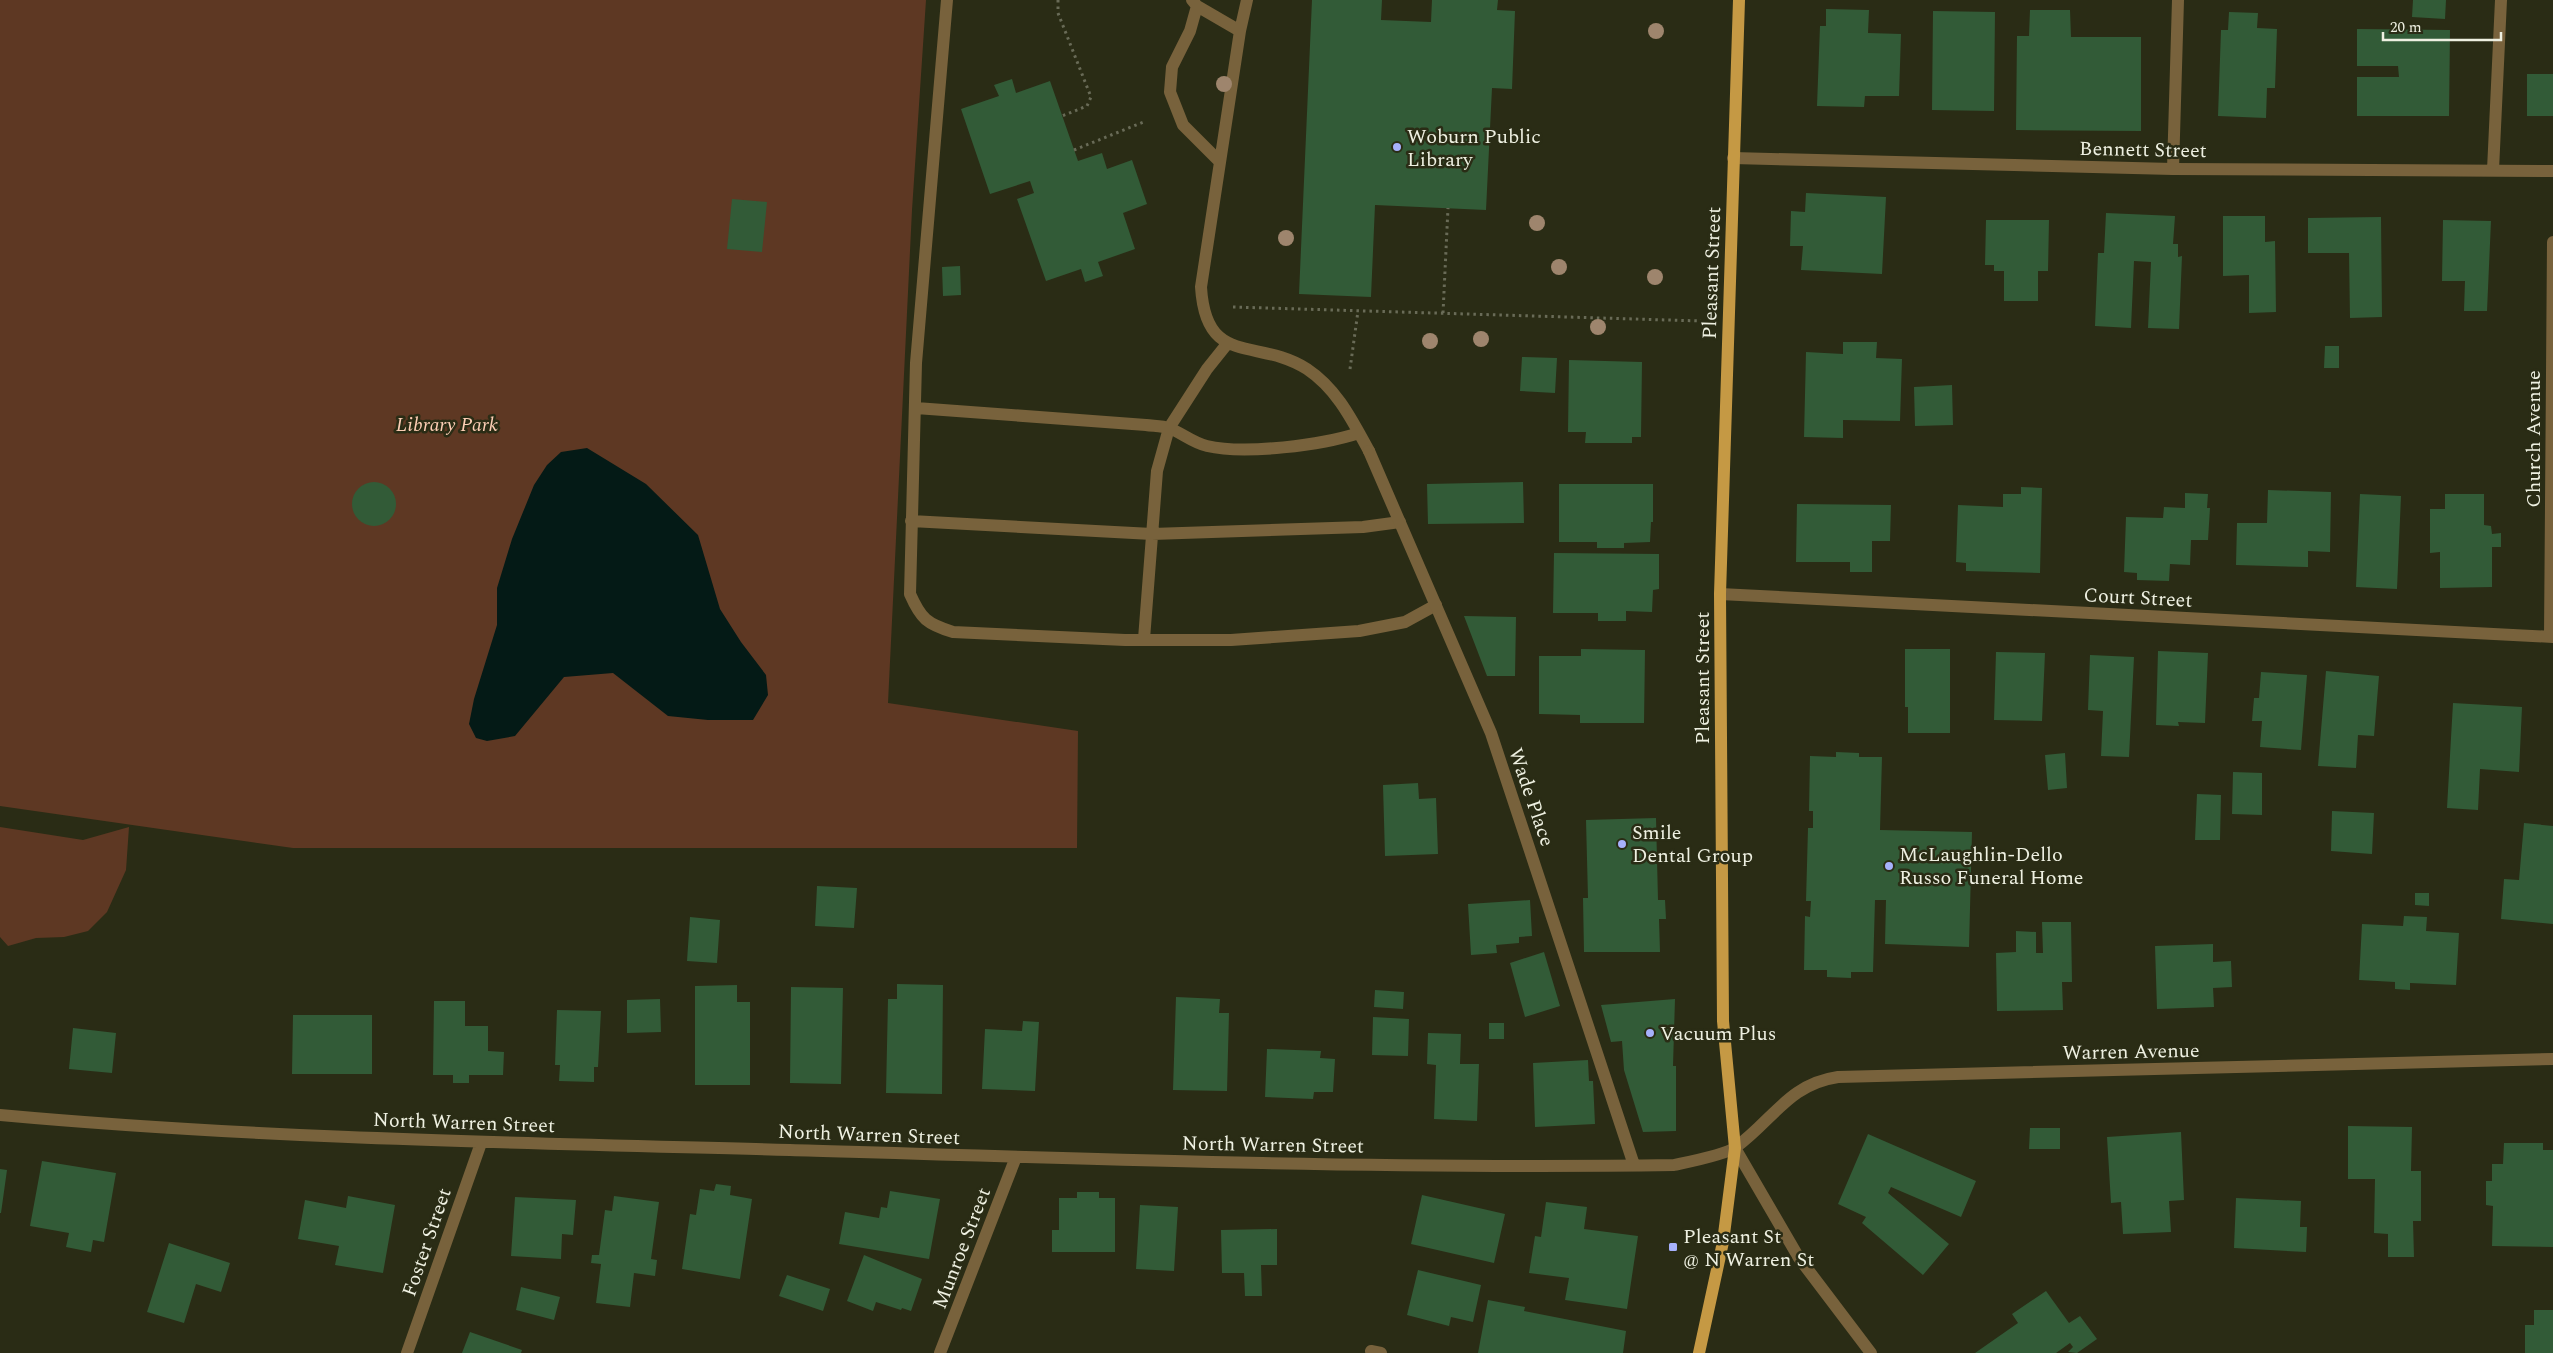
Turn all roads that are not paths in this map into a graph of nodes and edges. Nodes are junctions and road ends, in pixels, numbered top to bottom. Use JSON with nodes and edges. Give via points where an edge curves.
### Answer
{"nodes":[{"id":1,"x":947,"y":0,"type":"edge"},
{"id":2,"x":1247,"y":0,"type":"edge"},
{"id":3,"x":1739,"y":0,"type":"edge"},
{"id":4,"x":2178,"y":0,"type":"edge"},
{"id":5,"x":2501,"y":0,"type":"edge"},
{"id":6,"x":1194,"y":3,"type":"edge"},
{"id":7,"x":1240,"y":30,"type":"junction"},
{"id":8,"x":1733,"y":158,"type":"junction"},
{"id":9,"x":1219,"y":161,"type":"junction"},
{"id":10,"x":2173,"y":169,"type":"junction"},
{"id":11,"x":2494,"y":170,"type":"junction"},
{"id":12,"x":2553,"y":171,"type":"edge"},
{"id":13,"x":2553,"y":242,"type":"edge"},
{"id":14,"x":1227,"y":344,"type":"junction"},
{"id":15,"x":916,"y":408,"type":"junction"},
{"id":16,"x":1169,"y":428,"type":"junction"},
{"id":17,"x":1359,"y":433,"type":"junction"},
{"id":18,"x":911,"y":521,"type":"junction"},
{"id":19,"x":1400,"y":522,"type":"junction"},
{"id":20,"x":1152,"y":534,"type":"junction"},
{"id":21,"x":1720,"y":594,"type":"junction"},
{"id":22,"x":1436,"y":606,"type":"junction"},
{"id":23,"x":2551,"y":637,"type":"edge"},
{"id":24,"x":1144,"y":639,"type":"junction"},
{"id":25,"x":2553,"y":1059,"type":"edge"},
{"id":26,"x":0,"y":1115,"type":"edge"},
{"id":27,"x":481,"y":1143,"type":"junction"},
{"id":28,"x":1735,"y":1148,"type":"junction"},
{"id":29,"x":1016,"y":1157,"type":"junction"},
{"id":30,"x":1634,"y":1165,"type":"junction"},
{"id":31,"x":407,"y":1353,"type":"edge"},
{"id":32,"x":940,"y":1353,"type":"edge"},
{"id":33,"x":1699,"y":1353,"type":"edge"},
{"id":34,"x":1871,"y":1353,"type":"edge"}],
"edges":[{"from":1,"to":15,"type":"street","via":[[921,294]]},
{"from":2,"to":7,"type":"street"},
{"from":3,"to":8,"type":"main road","name":"Pleasant Street"},
{"from":4,"to":10,"type":"street"},
{"from":5,"to":11,"type":"street"},
{"from":6,"to":7,"type":"street"},
{"from":6,"to":9,"type":"street","via":[[1190,31],[1172,67],[1170,92],[1183,125]]},
{"from":7,"to":9,"type":"street"},
{"from":8,"to":10,"type":"street","name":"Bennett Street"},
{"from":8,"to":21,"type":"main road","name":"Pleasant Street"},
{"from":9,"to":14,"type":"street","via":[[1201,287],[1202,306],[1214,332]]},
{"from":10,"to":11,"type":"street","name":"Bennett Street"},
{"from":11,"to":12,"type":"street","name":"Bennett Street"},
{"from":13,"to":23,"type":"street","name":"Church Avenue"},
{"from":14,"to":16,"type":"street"},
{"from":14,"to":17,"type":"street","name":"Wade Place","via":[[1283,356],[1308,370],[1337,394]]},
{"from":15,"to":16,"type":"street"},
{"from":15,"to":18,"type":"street"},
{"from":16,"to":17,"type":"street","via":[[1207,446],[1237,448],[1304,445]]},
{"from":16,"to":20,"type":"street","via":[[1157,471]]},
{"from":17,"to":19,"type":"street","name":"Wade Place"},
{"from":18,"to":20,"type":"street"},
{"from":18,"to":24,"type":"street","via":[[910,594],[919,614],[933,626],[954,632]]},
{"from":19,"to":20,"type":"street","via":[[1363,527]]},
{"from":19,"to":22,"type":"street","name":"Wade Place"},
{"from":20,"to":24,"type":"street"},
{"from":21,"to":23,"type":"street","name":"Court Street"},
{"from":21,"to":28,"type":"main road","name":"Pleasant Street","via":[[1723,1021]]},
{"from":22,"to":24,"type":"street","via":[[1405,622],[1359,631],[1231,640]]},
{"from":22,"to":30,"type":"street","name":"Wade Place","via":[[1491,733]]},
{"from":25,"to":28,"type":"street","name":"Warren Avenue","via":[[1838,1077],[1801,1089]]},
{"from":26,"to":27,"type":"street","name":"North Warren Street"},
{"from":27,"to":29,"type":"street","name":"North Warren Street"},
{"from":27,"to":31,"type":"street","name":"Foster Street"},
{"from":28,"to":30,"type":"street","name":"North Warren Street","via":[[1684,1164]]},
{"from":28,"to":33,"type":"main road","name":"Pleasant Street","via":[[1723,1242]]},
{"from":28,"to":34,"type":"street","via":[[1799,1258]]},
{"from":29,"to":30,"type":"street","name":"North Warren Street","via":[[1254,1164]]},
{"from":29,"to":32,"type":"street","name":"Munroe Street"}]}
